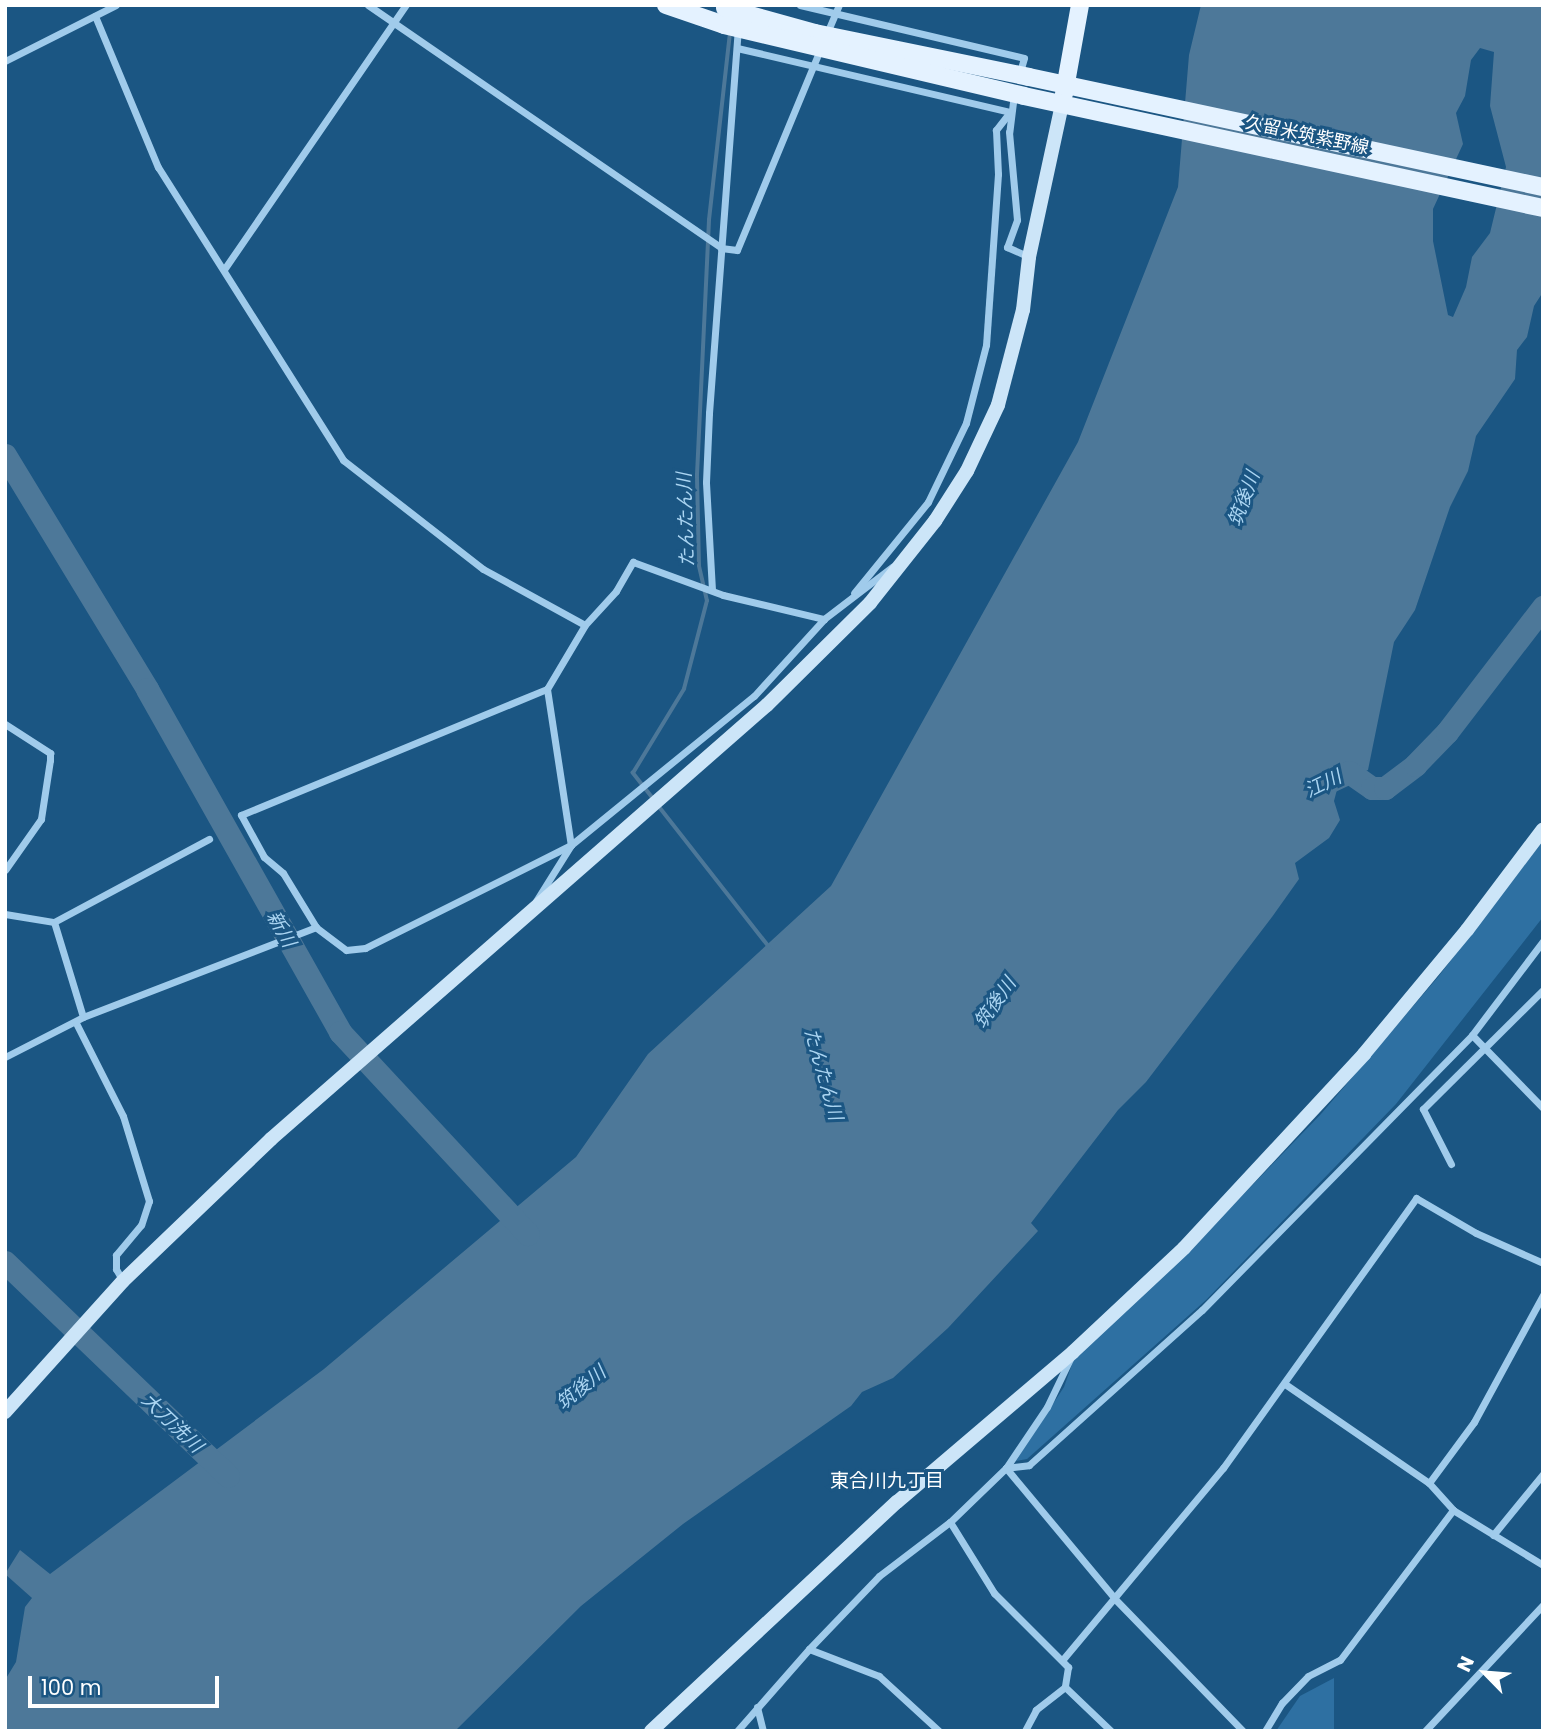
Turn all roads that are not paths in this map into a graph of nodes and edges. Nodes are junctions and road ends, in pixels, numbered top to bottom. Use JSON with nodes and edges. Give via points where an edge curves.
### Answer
{"nodes":[{"id":1,"x":116,"y":5,"type":"edge"},
{"id":2,"x":368,"y":5,"type":"edge"},
{"id":3,"x":406,"y":5,"type":"edge"},
{"id":4,"x":666,"y":5,"type":"edge"},
{"id":5,"x":800,"y":5,"type":"edge"},
{"id":6,"x":839,"y":5,"type":"edge"},
{"id":7,"x":1080,"y":5,"type":"edge"},
{"id":8,"x":726,"y":11,"type":"edge"},
{"id":9,"x":835,"y":14,"type":"junction"},
{"id":10,"x":95,"y":16,"type":"junction"},
{"id":11,"x":394,"y":23,"type":"junction"},
{"id":12,"x":737,"y":48,"type":"junction"},
{"id":13,"x":5,"y":61,"type":"edge"},
{"id":14,"x":812,"y":68,"type":"junction"},
{"id":15,"x":1066,"y":85,"type":"junction"},
{"id":16,"x":1062,"y":104,"type":"junction"},
{"id":17,"x":1010,"y":111,"type":"junction"},
{"id":18,"x":1543,"y":187,"type":"edge"},
{"id":19,"x":1543,"y":208,"type":"edge"},
{"id":20,"x":721,"y":248,"type":"junction"},
{"id":21,"x":1029,"y":257,"type":"junction"},
{"id":22,"x":225,"y":268,"type":"junction"},
{"id":23,"x":909,"y":554,"type":"junction"},
{"id":24,"x":712,"y":590,"type":"junction"},
{"id":25,"x":847,"y":602,"type":"junction"},
{"id":26,"x":824,"y":619,"type":"junction"},
{"id":27,"x":585,"y":625,"type":"junction"},
{"id":28,"x":547,"y":690,"type":"junction"},
{"id":29,"x":5,"y":724,"type":"edge"},
{"id":30,"x":1543,"y":829,"type":"edge"},
{"id":31,"x":209,"y":839,"type":"dead end"},
{"id":32,"x":571,"y":845,"type":"junction"},
{"id":33,"x":5,"y":870,"type":"edge"},
{"id":34,"x":530,"y":911,"type":"junction"},
{"id":35,"x":5,"y":914,"type":"edge"},
{"id":36,"x":54,"y":922,"type":"junction"},
{"id":37,"x":316,"y":927,"type":"junction"},
{"id":38,"x":1543,"y":941,"type":"edge"},
{"id":39,"x":1543,"y":990,"type":"edge"},
{"id":40,"x":83,"y":1017,"type":"junction"},
{"id":41,"x":76,"y":1023,"type":"junction"},
{"id":42,"x":1472,"y":1034,"type":"junction"},
{"id":43,"x":1487,"y":1047,"type":"junction"},
{"id":44,"x":5,"y":1057,"type":"edge"},
{"id":45,"x":1543,"y":1108,"type":"edge"},
{"id":46,"x":1451,"y":1164,"type":"dead end"},
{"id":47,"x":1543,"y":1263,"type":"edge"},
{"id":48,"x":123,"y":1281,"type":"junction"},
{"id":49,"x":1543,"y":1295,"type":"edge"},
{"id":50,"x":1073,"y":1352,"type":"junction"},
{"id":51,"x":1285,"y":1384,"type":"junction"},
{"id":52,"x":5,"y":1412,"type":"edge"},
{"id":53,"x":1006,"y":1468,"type":"junction"},
{"id":54,"x":1543,"y":1474,"type":"edge"},
{"id":55,"x":1429,"y":1483,"type":"junction"},
{"id":56,"x":1453,"y":1510,"type":"junction"},
{"id":57,"x":950,"y":1522,"type":"junction"},
{"id":58,"x":1493,"y":1535,"type":"junction"},
{"id":59,"x":1543,"y":1566,"type":"edge"},
{"id":60,"x":1115,"y":1599,"type":"junction"},
{"id":61,"x":1543,"y":1605,"type":"edge"},
{"id":62,"x":809,"y":1649,"type":"junction"},
{"id":63,"x":1063,"y":1658,"type":"junction"},
{"id":64,"x":1065,"y":1687,"type":"junction"},
{"id":65,"x":757,"y":1707,"type":"junction"},
{"id":66,"x":651,"y":1731,"type":"edge"},
{"id":67,"x":737,"y":1731,"type":"edge"},
{"id":68,"x":763,"y":1731,"type":"edge"},
{"id":69,"x":939,"y":1731,"type":"edge"},
{"id":70,"x":1025,"y":1731,"type":"edge"},
{"id":71,"x":1111,"y":1731,"type":"edge"},
{"id":72,"x":1242,"y":1731,"type":"edge"},
{"id":73,"x":1265,"y":1731,"type":"edge"},
{"id":74,"x":1425,"y":1731,"type":"edge"}],
"edges":[{"from":1,"to":10,"type":"street"},
{"from":2,"to":11,"type":"street"},
{"from":3,"to":11,"type":"street"},
{"from":4,"to":8,"type":"main road","name":"久留米筑紫野線"},
{"from":5,"to":9,"type":"street"},
{"from":6,"to":9,"type":"street"},
{"from":7,"to":15,"type":"main road"},
{"from":8,"to":12,"type":"street"},
{"from":8,"to":15,"type":"main road","name":"久留米筑紫野線","bridge":true},
{"from":8,"to":16,"type":"main road","name":"久留米筑紫野線","bridge":true},
{"from":9,"to":14,"type":"street"},
{"from":9,"to":17,"type":"street","via":[[1024,58]]},
{"from":10,"to":13,"type":"street"},
{"from":10,"to":22,"type":"street","via":[[158,167]]},
{"from":11,"to":20,"type":"street"},
{"from":11,"to":22,"type":"street"},
{"from":12,"to":14,"type":"street"},
{"from":12,"to":20,"type":"street"},
{"from":14,"to":17,"type":"street"},
{"from":14,"to":20,"type":"street","via":[[737,250]]},
{"from":15,"to":16,"type":"main road"},
{"from":15,"to":18,"type":"main road","name":"久留米筑紫野線"},
{"from":16,"to":19,"type":"main road","name":"久留米筑紫野線"},
{"from":16,"to":21,"type":"street"},
{"from":17,"to":21,"type":"street","via":[[1017,220],[1007,247]]},
{"from":17,"to":25,"type":"street","via":[[996,130],[998,174],[986,345],[966,423],[928,502]]},
{"from":20,"to":24,"type":"street","via":[[706,482]]},
{"from":21,"to":23,"type":"street","via":[[1023,310],[998,405],[967,471]]},
{"from":22,"to":27,"type":"street","via":[[343,460],[483,569]]},
{"from":23,"to":25,"type":"street"},
{"from":23,"to":34,"type":"street","via":[[870,603],[767,705]]},
{"from":24,"to":26,"type":"street"},
{"from":24,"to":27,"type":"street","via":[[633,562],[616,591]]},
{"from":25,"to":26,"type":"street"},
{"from":26,"to":32,"type":"street","via":[[754,695]]},
{"from":27,"to":28,"type":"street"},
{"from":28,"to":32,"type":"street"},
{"from":28,"to":37,"type":"street","via":[[241,815],[264,857],[283,873]]},
{"from":29,"to":33,"type":"street","via":[[50,753],[50,760],[41,818]]},
{"from":30,"to":50,"type":"street","via":[[1364,1054],[1184,1248]]},
{"from":31,"to":36,"type":"street"},
{"from":32,"to":34,"type":"street"},
{"from":32,"to":37,"type":"street","via":[[365,948],[346,950]]},
{"from":34,"to":48,"type":"street","via":[[271,1139]]},
{"from":35,"to":36,"type":"street"},
{"from":36,"to":40,"type":"street"},
{"from":37,"to":40,"type":"street"},
{"from":38,"to":42,"type":"street"},
{"from":39,"to":43,"type":"street"},
{"from":40,"to":41,"type":"street"},
{"from":41,"to":44,"type":"street"},
{"from":41,"to":48,"type":"street","via":[[123,1116],[149,1201],[141,1225],[116,1255],[116,1269]]},
{"from":42,"to":43,"type":"street"},
{"from":42,"to":53,"type":"street","via":[[1202,1310],[1029,1465]]},
{"from":43,"to":45,"type":"street"},
{"from":43,"to":46,"type":"street","via":[[1423,1109]]},
{"from":47,"to":51,"type":"street","via":[[1476,1233],[1416,1198]]},
{"from":48,"to":52,"type":"street"},
{"from":49,"to":55,"type":"street","via":[[1474,1422]]},
{"from":50,"to":53,"type":"street","via":[[1047,1407]]},
{"from":50,"to":66,"type":"street","via":[[897,1502]]},
{"from":51,"to":55,"type":"street"},
{"from":51,"to":60,"type":"street"},
{"from":53,"to":57,"type":"street"},
{"from":53,"to":60,"type":"street"},
{"from":54,"to":58,"type":"street"},
{"from":55,"to":56,"type":"street"},
{"from":56,"to":58,"type":"street"},
{"from":56,"to":73,"type":"street","via":[[1340,1660],[1308,1676],[1282,1703]]},
{"from":57,"to":62,"type":"street","via":[[879,1576]]},
{"from":57,"to":63,"type":"street","via":[[994,1593],[1029,1631]]},
{"from":58,"to":59,"type":"street"},
{"from":60,"to":63,"type":"street"},
{"from":60,"to":72,"type":"street"},
{"from":61,"to":74,"type":"street"},
{"from":62,"to":65,"type":"street"},
{"from":62,"to":69,"type":"street","via":[[879,1676]]},
{"from":63,"to":64,"type":"street","via":[[1068,1667]]},
{"from":64,"to":70,"type":"street","via":[[1036,1710]]},
{"from":64,"to":71,"type":"street"},
{"from":65,"to":67,"type":"street"},
{"from":65,"to":68,"type":"street"}]}
